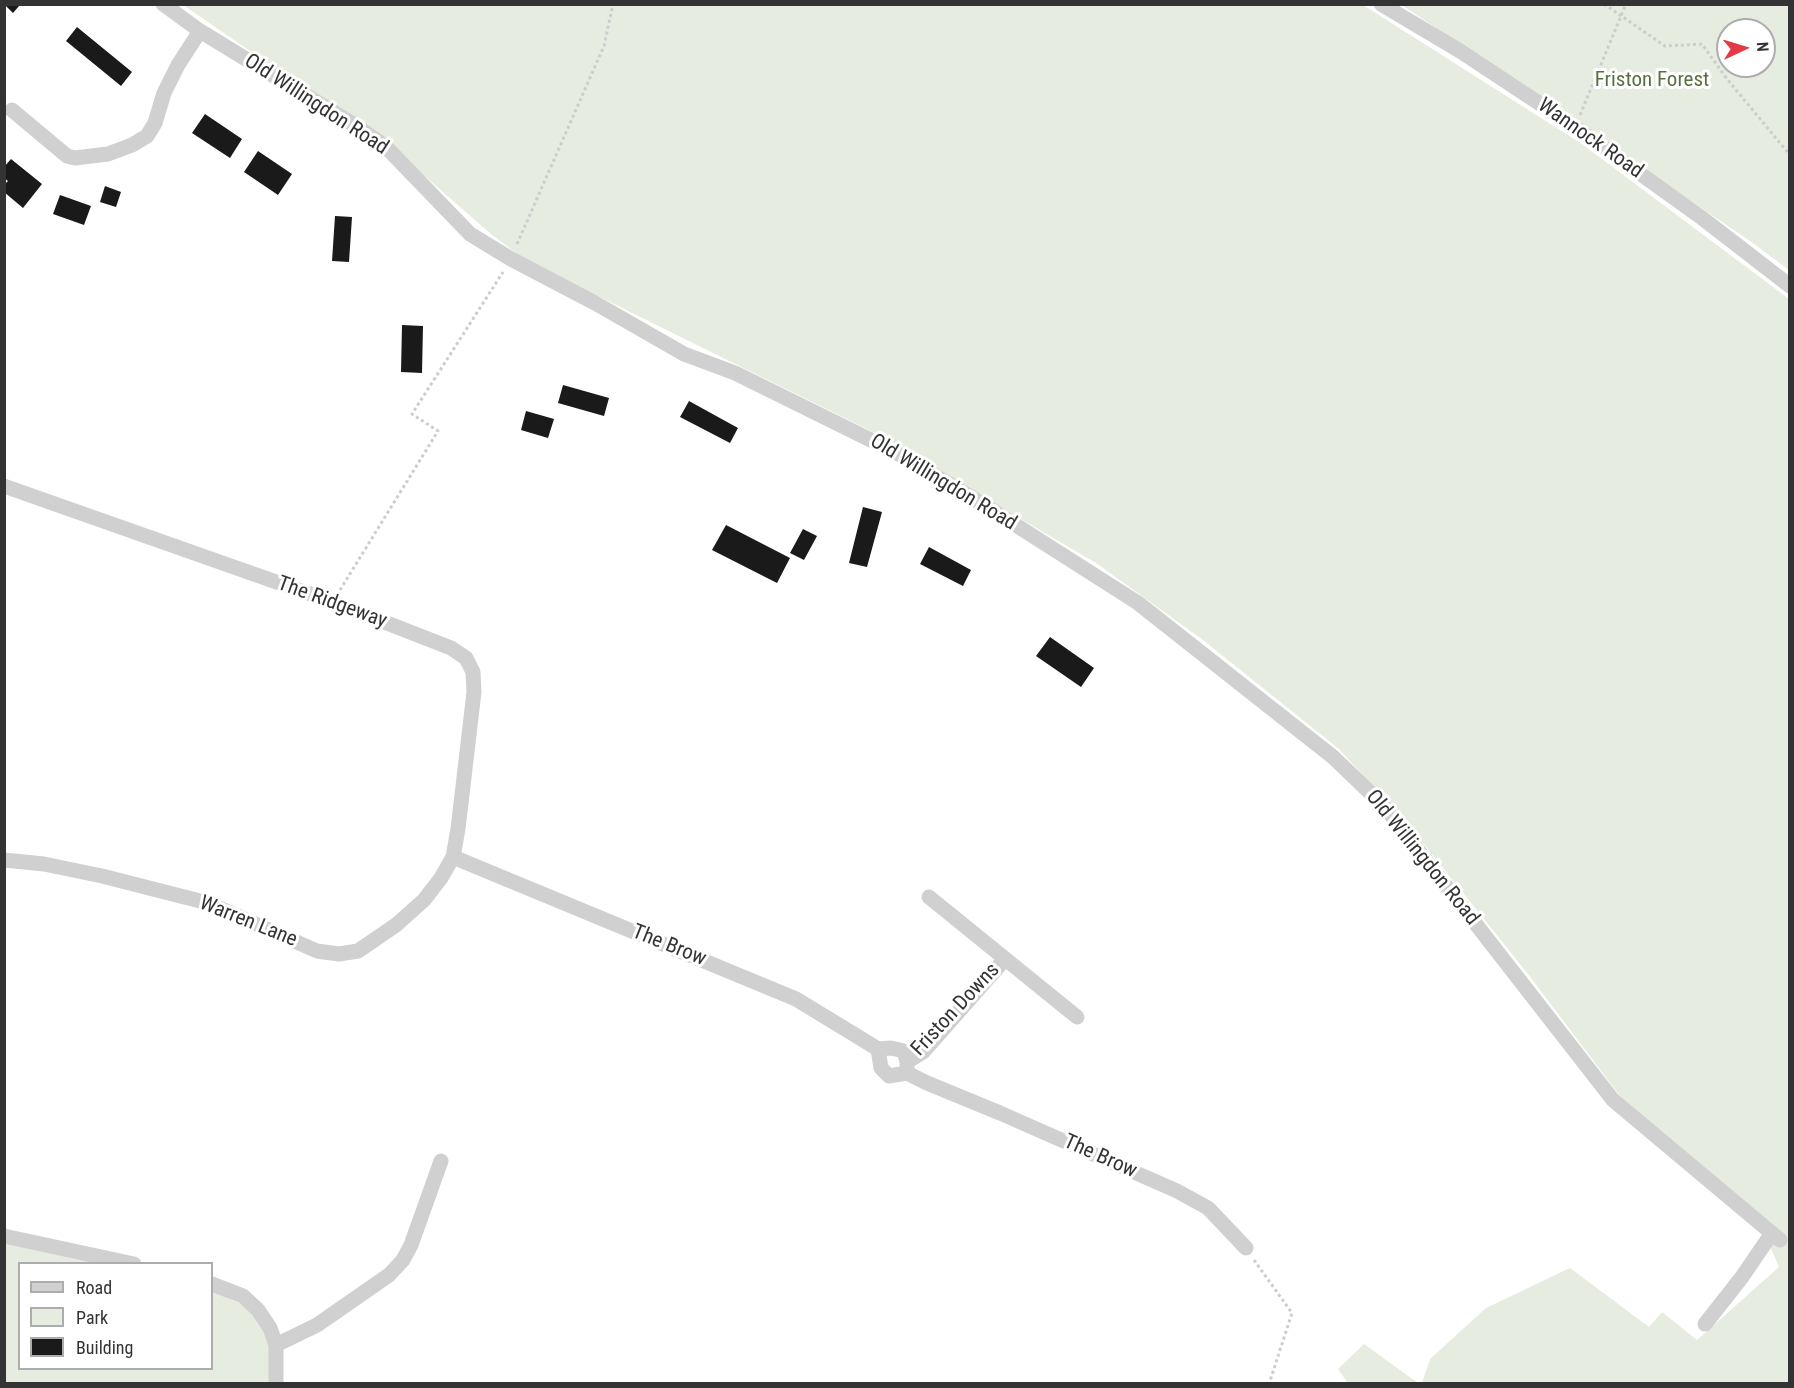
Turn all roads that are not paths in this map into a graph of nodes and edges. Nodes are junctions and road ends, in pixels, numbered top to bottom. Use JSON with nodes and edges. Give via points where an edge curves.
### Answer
{"nodes":[{"id":1,"x":163,"y":4,"type":"edge"},
{"id":2,"x":1381,"y":4,"type":"edge"},
{"id":3,"x":200,"y":31,"type":"junction"},
{"id":4,"x":12,"y":110,"type":"dead end"},
{"id":5,"x":1790,"y":286,"type":"edge"},
{"id":6,"x":4,"y":486,"type":"edge"},
{"id":7,"x":453,"y":857,"type":"junction"},
{"id":8,"x":4,"y":860,"type":"edge"},
{"id":9,"x":929,"y":897,"type":"dead end"},
{"id":10,"x":1005,"y":959,"type":"junction"},
{"id":11,"x":1077,"y":1017,"type":"dead end"},
{"id":12,"x":878,"y":1049,"type":"junction"},
{"id":13,"x":908,"y":1067,"type":"junction"},
{"id":14,"x":441,"y":1161,"type":"dead end"},
{"id":15,"x":4,"y":1236,"type":"edge"},
{"id":16,"x":1246,"y":1248,"type":"road end"},
{"id":17,"x":129,"y":1262,"type":"edge"},
{"id":18,"x":213,"y":1284,"type":"edge"},
{"id":19,"x":1705,"y":1324,"type":"dead end"},
{"id":20,"x":276,"y":1345,"type":"junction"},
{"id":21,"x":276,"y":1383,"type":"edge"}],
"edges":[{"from":1,"to":3,"type":"street","name":"Old Willingdon Road"},
{"from":2,"to":5,"type":"street","name":"Wannock Road","via":[[1575,127]]},
{"from":3,"to":4,"type":"street","via":[[164,93],[155,123],[147,136],[132,145],[108,154],[67,156]]},
{"from":3,"to":19,"type":"street","name":"Old Willingdon Road","via":[[386,147],[470,234],[684,354],[735,373],[897,453],[989,508],[1138,603],[1333,757],[1383,805],[1613,1100],[1776,1237]]},
{"from":6,"to":7,"type":"street","name":"The Ridgeway","via":[[333,602],[451,648],[466,658],[474,692]]},
{"from":7,"to":8,"type":"street","name":"Warren Lane","via":[[424,900],[396,925],[358,951],[339,954],[317,951],[208,903],[102,876]]},
{"from":7,"to":12,"type":"street","name":"The Brow","via":[[796,999]]},
{"from":9,"to":10,"type":"street","name":"Friston Downs"},
{"from":10,"to":11,"type":"street","name":"Friston Downs"},
{"from":10,"to":13,"type":"street","name":"Friston Downs"},
{"from":12,"to":13,"type":"street","name":"The Brow","via":[[904,1051]]},
{"from":12,"to":13,"type":"street","name":"The Brow","via":[[881,1068],[889,1076]]},
{"from":13,"to":16,"type":"street","name":"The Brow","via":[[927,1083],[1178,1191],[1208,1208]]},
{"from":14,"to":20,"type":"street","via":[[403,1260],[389,1275],[317,1325]]},
{"from":15,"to":17,"type":"street"},
{"from":18,"to":20,"type":"street","via":[[243,1296],[258,1310]]},
{"from":20,"to":21,"type":"street"}]}
